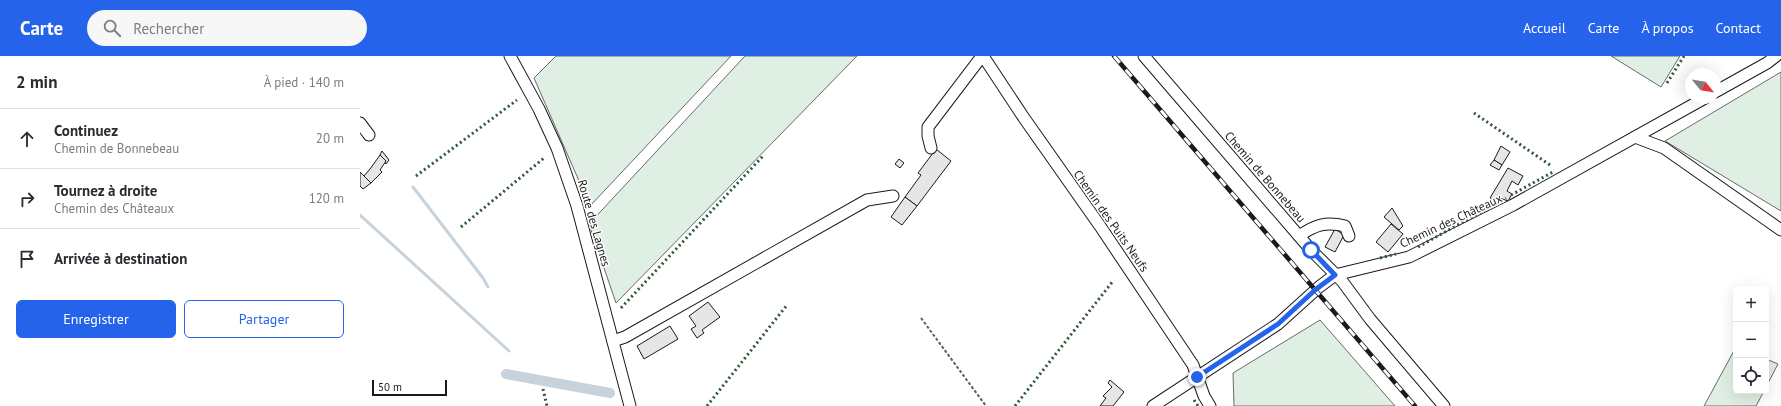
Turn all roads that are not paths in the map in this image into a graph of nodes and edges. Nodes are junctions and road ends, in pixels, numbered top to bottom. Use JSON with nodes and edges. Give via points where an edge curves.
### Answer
{"nodes":[{"id":1,"x":510,"y":56,"type":"edge"},
{"id":2,"x":982,"y":56,"type":"edge"},
{"id":3,"x":1144,"y":56,"type":"edge"},
{"id":4,"x":1776,"y":56,"type":"edge"},
{"id":5,"x":1721,"y":89,"type":"edge"},
{"id":6,"x":1694,"y":104,"type":"edge"},
{"id":7,"x":360,"y":123,"type":"edge"},
{"id":8,"x":369,"y":135,"type":"dead end"},
{"id":9,"x":1635,"y":137,"type":"junction"},
{"id":10,"x":931,"y":148,"type":"dead end"},
{"id":11,"x":893,"y":196,"type":"dead end"},
{"id":12,"x":1781,"y":230,"type":"edge"},
{"id":13,"x":1299,"y":236,"type":"junction"},
{"id":14,"x":1349,"y":236,"type":"dead end"},
{"id":15,"x":1335,"y":275,"type":"junction"},
{"id":16,"x":613,"y":341,"type":"junction"},
{"id":17,"x":1197,"y":377,"type":"junction"},
{"id":18,"x":630,"y":406,"type":"edge"},
{"id":19,"x":1152,"y":406,"type":"edge"},
{"id":20,"x":1210,"y":406,"type":"edge"},
{"id":21,"x":1444,"y":406,"type":"edge"}],
"edges":[{"from":1,"to":16,"type":"street","name":"Route des Lagnes","via":[[557,148],[577,206]]},
{"from":2,"to":10,"type":"street","via":[[928,127]]},
{"from":2,"to":17,"type":"street","name":"Chemin des Puits Neufs","via":[[1193,365]]},
{"from":3,"to":13,"type":"street","name":"Chemin de Bonnebeau"},
{"from":4,"to":5,"type":"street"},
{"from":6,"to":9,"type":"street","name":"Chemin des Châteaux"},
{"from":7,"to":8,"type":"street"},
{"from":9,"to":12,"type":"street","via":[[1664,148]]},
{"from":9,"to":15,"type":"street","name":"Chemin des Châteaux","via":[[1513,205],[1409,257]]},
{"from":11,"to":16,"type":"street","via":[[867,200],[625,337]]},
{"from":13,"to":14,"type":"street","via":[[1312,227],[1332,223],[1346,226]]},
{"from":13,"to":15,"type":"street","name":"Chemin de Bonnebeau"},
{"from":15,"to":17,"type":"street","name":"Chemin des Châteaux","via":[[1278,324]]},
{"from":15,"to":21,"type":"street","name":"Chemin de Bonnebeau"},
{"from":16,"to":18,"type":"street","name":"Route des Lagnes"},
{"from":17,"to":19,"type":"street","name":"Chemin des Châteaux"},
{"from":17,"to":20,"type":"street","name":"Chemin des Puits Neufs"}]}
